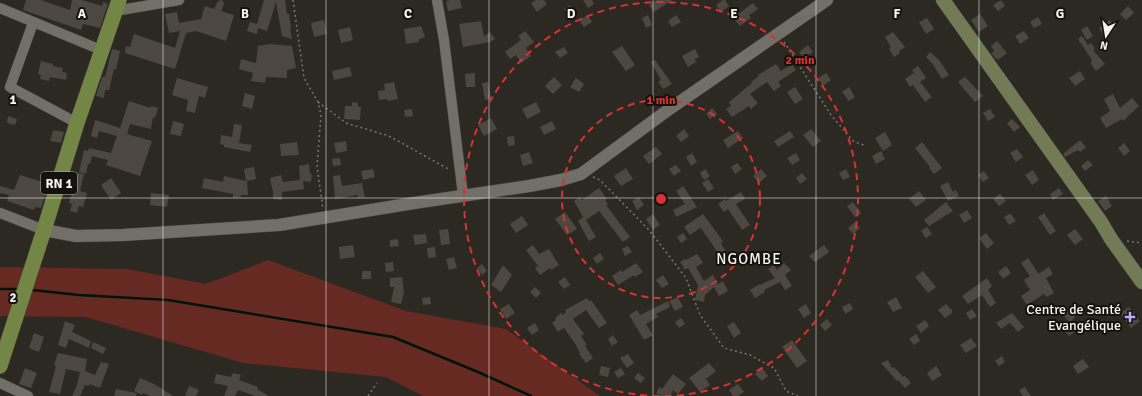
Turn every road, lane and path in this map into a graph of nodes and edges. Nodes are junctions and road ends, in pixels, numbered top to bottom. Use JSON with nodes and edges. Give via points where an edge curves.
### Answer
{"nodes":[{"id":1,"x":179,"y":0,"type":"edge"},
{"id":2,"x":294,"y":0,"type":"edge"},
{"id":3,"x":437,"y":0,"type":"edge"},
{"id":4,"x":827,"y":0,"type":"edge"},
{"id":5,"x":943,"y":0,"type":"edge"},
{"id":6,"x":117,"y":6,"type":"edge"},
{"id":7,"x":0,"y":8,"type":"edge"},
{"id":8,"x":33,"y":23,"type":"junction"},
{"id":9,"x":778,"y":34,"type":"junction"},
{"id":10,"x":101,"y":50,"type":"junction"},
{"id":11,"x":5,"y":86,"type":"edge"},
{"id":12,"x":318,"y":102,"type":"junction"},
{"id":13,"x":77,"y":123,"type":"junction"},
{"id":14,"x":866,"y":146,"type":"dead end"},
{"id":15,"x":582,"y":174,"type":"junction"},
{"id":16,"x":460,"y":176,"type":"junction"},
{"id":17,"x":463,"y":195,"type":"junction"},
{"id":18,"x":0,"y":213,"type":"edge"},
{"id":19,"x":324,"y":218,"type":"junction"},
{"id":20,"x":44,"y":230,"type":"junction"},
{"id":21,"x":1142,"y":282,"type":"edge"},
{"id":22,"x":0,"y":366,"type":"edge"},
{"id":23,"x":0,"y":383,"type":"edge"},
{"id":24,"x":377,"y":383,"type":"dead end"},
{"id":25,"x":28,"y":396,"type":"edge"},
{"id":26,"x":368,"y":396,"type":"edge"},
{"id":27,"x":798,"y":396,"type":"edge"}],
"edges":[{"from":1,"to":6,"type":"street"},
{"from":2,"to":12,"type":"path","via":[[304,78]]},
{"from":3,"to":16,"type":"street"},
{"from":4,"to":9,"type":"street"},
{"from":5,"to":21,"type":"main road"},
{"from":6,"to":10,"type":"main road","number":"RN 1"},
{"from":7,"to":8,"type":"street"},
{"from":8,"to":10,"type":"street"},
{"from":8,"to":11,"type":"street"},
{"from":9,"to":14,"type":"path","via":[[831,115],[853,141]]},
{"from":9,"to":15,"type":"street","via":[[668,110]]},
{"from":10,"to":13,"type":"main road","number":"RN 1"},
{"from":11,"to":13,"type":"street"},
{"from":12,"to":16,"type":"path","via":[[346,123],[389,136]]},
{"from":12,"to":19,"type":"path","via":[[321,115],[317,166]]},
{"from":13,"to":20,"type":"main road","number":"RN 1"},
{"from":15,"to":17,"type":"street","via":[[529,186]]},
{"from":15,"to":27,"type":"path","via":[[600,180],[649,230],[686,278],[700,315],[724,348],[750,355],[774,368],[786,391]]},
{"from":16,"to":17,"type":"street"},
{"from":17,"to":19,"type":"street"},
{"from":18,"to":20,"type":"street"},
{"from":19,"to":20,"type":"street","via":[[279,225],[122,235],[76,236]]},
{"from":20,"to":22,"type":"main road","number":"RN 1"},
{"from":23,"to":25,"type":"street"},
{"from":24,"to":26,"type":"path"}]}
